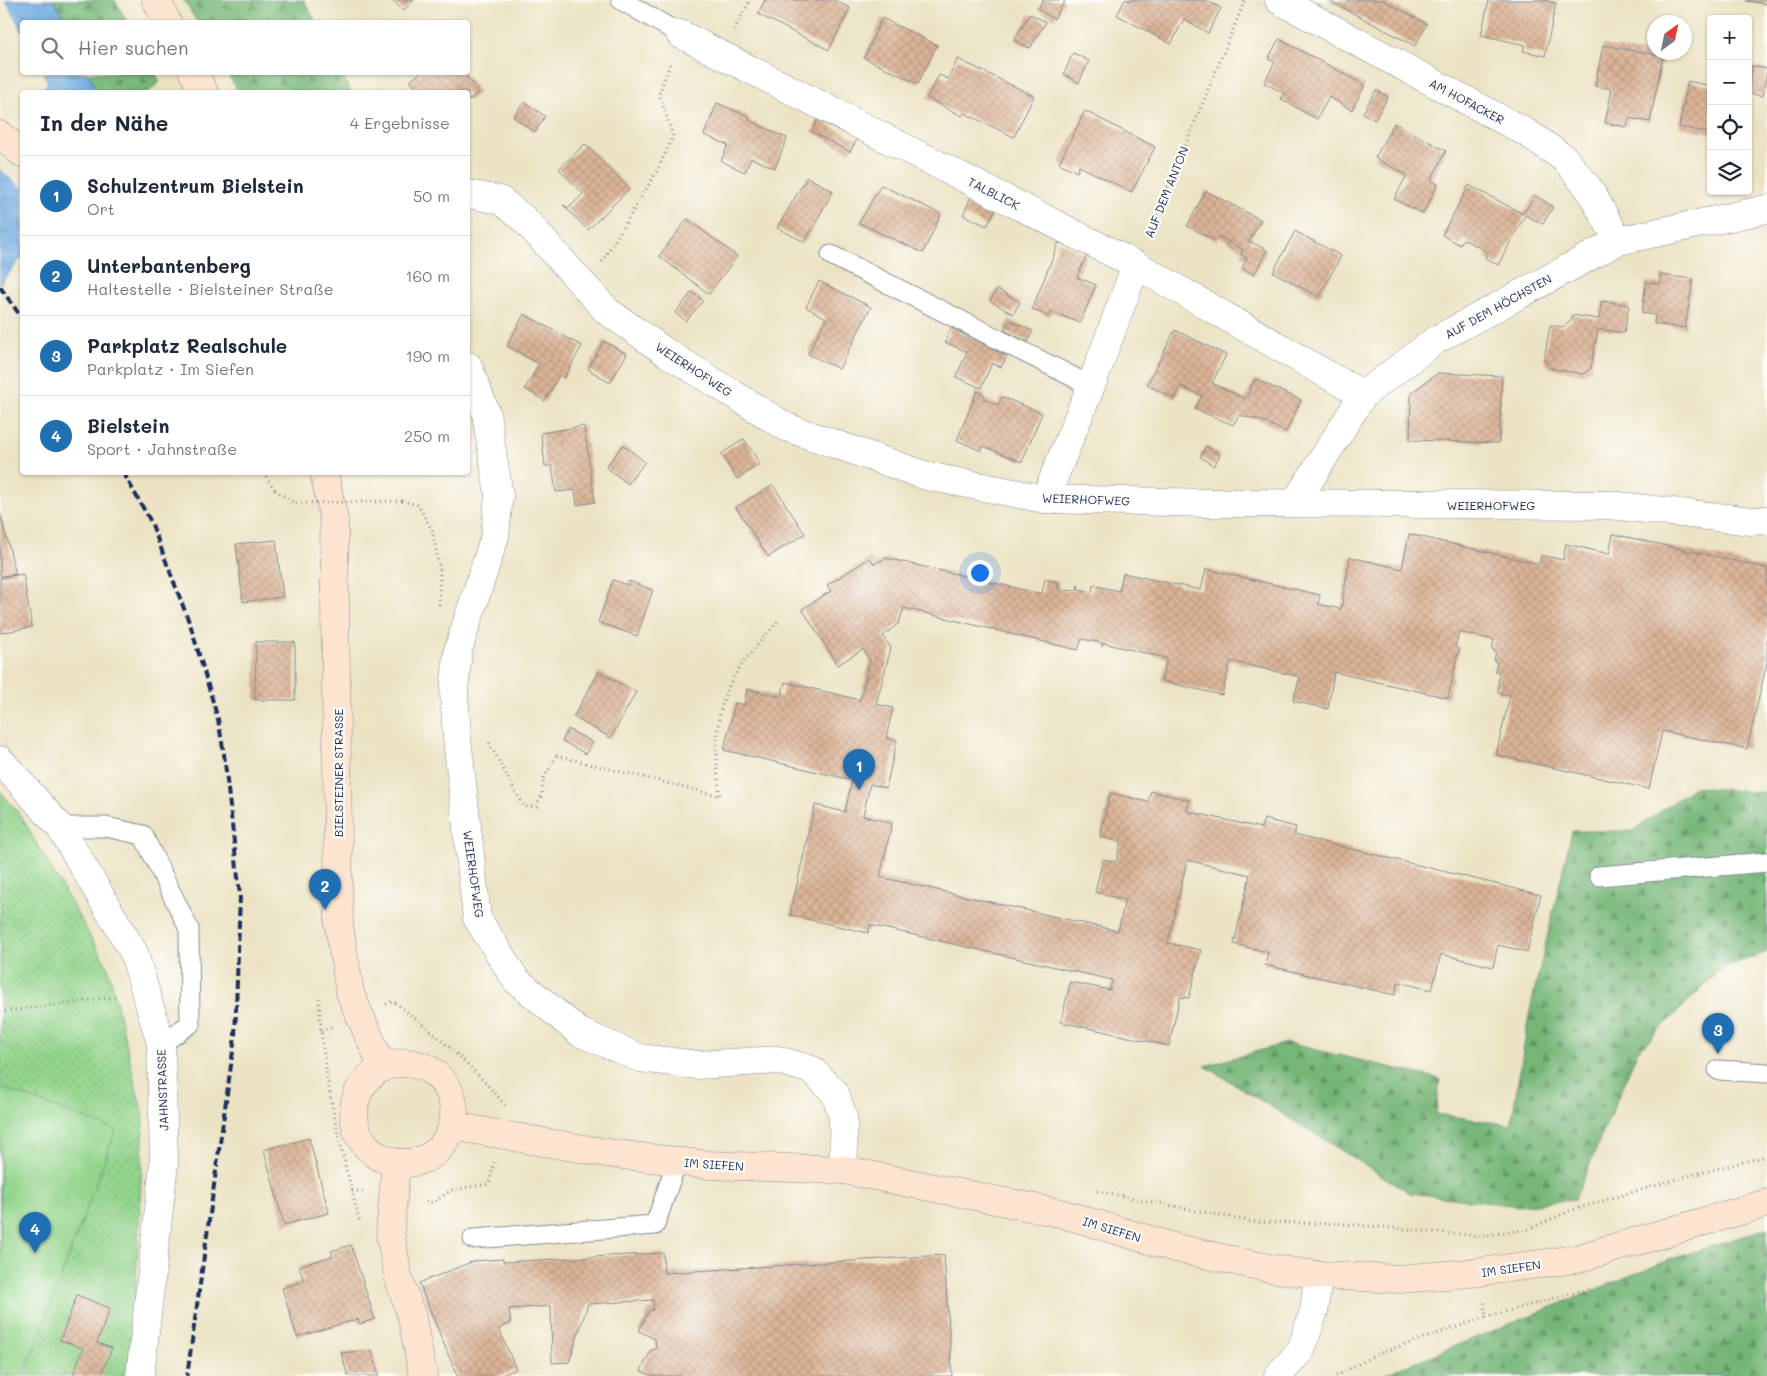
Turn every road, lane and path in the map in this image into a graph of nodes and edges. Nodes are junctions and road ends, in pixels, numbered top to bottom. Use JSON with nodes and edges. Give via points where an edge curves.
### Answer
{"nodes":[{"id":1,"x":156,"y":0,"type":"edge"},
{"id":2,"x":621,"y":0,"type":"edge"},
{"id":3,"x":1245,"y":0,"type":"edge"},
{"id":4,"x":1279,"y":0,"type":"edge"},
{"id":5,"x":166,"y":20,"type":"edge"},
{"id":6,"x":680,"y":34,"type":"junction"},
{"id":7,"x":195,"y":75,"type":"edge"},
{"id":8,"x":203,"y":90,"type":"edge"},
{"id":9,"x":0,"y":135,"type":"edge"},
{"id":10,"x":20,"y":151,"type":"edge"},
{"id":11,"x":470,"y":194,"type":"edge"},
{"id":12,"x":1767,"y":209,"type":"edge"},
{"id":13,"x":1618,"y":241,"type":"junction"},
{"id":14,"x":831,"y":255,"type":"dead end"},
{"id":15,"x":1136,"y":265,"type":"junction"},
{"id":16,"x":586,"y":288,"type":"junction"},
{"id":17,"x":470,"y":371,"type":"edge"},
{"id":18,"x":1091,"y":386,"type":"junction"},
{"id":19,"x":1363,"y":395,"type":"junction"},
{"id":20,"x":265,"y":475,"type":"edge"},
{"id":21,"x":325,"y":475,"type":"edge"},
{"id":22,"x":1045,"y":498,"type":"junction"},
{"id":23,"x":1295,"y":503,"type":"junction"},
{"id":24,"x":1767,"y":520,"type":"edge"},
{"id":25,"x":779,"y":620,"type":"dead end"},
{"id":26,"x":458,"y":650,"type":"junction"},
{"id":27,"x":457,"y":738,"type":"junction"},
{"id":28,"x":0,"y":760,"type":"edge"},
{"id":29,"x":60,"y":827,"type":"junction"},
{"id":30,"x":1767,"y":862,"type":"edge"},
{"id":31,"x":1599,"y":876,"type":"dead end"},
{"id":32,"x":146,"y":994,"type":"junction"},
{"id":33,"x":0,"y":1012,"type":"edge"},
{"id":34,"x":359,"y":1014,"type":"junction"},
{"id":35,"x":321,"y":1031,"type":"dead end"},
{"id":36,"x":161,"y":1044,"type":"junction"},
{"id":37,"x":382,"y":1066,"type":"junction"},
{"id":38,"x":1718,"y":1070,"type":"dead end"},
{"id":39,"x":1767,"y":1073,"type":"edge"},
{"id":40,"x":452,"y":1126,"type":"junction"},
{"id":41,"x":501,"y":1134,"type":"junction"},
{"id":42,"x":1767,"y":1156,"type":"edge"},
{"id":43,"x":677,"y":1161,"type":"junction"},
{"id":44,"x":396,"y":1164,"type":"junction"},
{"id":45,"x":844,"y":1170,"type":"junction"},
{"id":46,"x":352,"y":1191,"type":"dead end"},
{"id":47,"x":1096,"y":1191,"type":"dead end"},
{"id":48,"x":392,"y":1192,"type":"junction"},
{"id":49,"x":1767,"y":1203,"type":"edge"},
{"id":50,"x":1479,"y":1236,"type":"junction"},
{"id":51,"x":473,"y":1239,"type":"dead end"},
{"id":52,"x":1480,"y":1272,"type":"junction"},
{"id":53,"x":1318,"y":1275,"type":"junction"},
{"id":54,"x":1592,"y":1288,"type":"dead end"},
{"id":55,"x":1486,"y":1318,"type":"junction"},
{"id":56,"x":140,"y":1376,"type":"edge"},
{"id":57,"x":423,"y":1376,"type":"edge"},
{"id":58,"x":1278,"y":1376,"type":"edge"},
{"id":59,"x":1336,"y":1376,"type":"edge"}],
"edges":[{"from":1,"to":5,"type":"main road"},
{"from":2,"to":6,"type":"lane","name":"TALBLICK"},
{"from":3,"to":15,"type":"path","name":"AUF DEM ANTON"},
{"from":4,"to":13,"type":"street","name":"AM HOFACKER","via":[[1529,134],[1565,159],[1590,190]]},
{"from":6,"to":15,"type":"street","name":"TALBLICK"},
{"from":6,"to":16,"type":"path","via":[[659,94],[673,136],[657,171]]},
{"from":7,"to":8,"type":"main road"},
{"from":9,"to":10,"type":"main road"},
{"from":11,"to":16,"type":"street","name":"WEIERHOFWEG","via":[[500,200],[524,219]]},
{"from":12,"to":13,"type":"street","name":"AUF DEM HÖCHSTEN"},
{"from":13,"to":19,"type":"street","name":"AUF DEM HÖCHSTEN","via":[[1436,340]]},
{"from":14,"to":18,"type":"lane"},
{"from":15,"to":18,"type":"street"},
{"from":15,"to":19,"type":"street","name":"TALBLICK"},
{"from":16,"to":22,"type":"street","name":"WEIERHOFWEG","via":[[614,316],[667,353],[786,427],[927,476]]},
{"from":17,"to":26,"type":"street","name":"WEIERHOFWEG","via":[[486,413],[499,495],[495,536]]},
{"from":18,"to":22,"type":"street"},
{"from":19,"to":23,"type":"street","name":"AUF DEM HÖCHSTEN"},
{"from":20,"to":26,"type":"path","bridge":true,"via":[[274,490],[294,503],[402,501],[418,505],[432,530],[440,571],[439,632]]},
{"from":21,"to":34,"type":"main road","name":"BIELSTEINER STRASSE","via":[[334,520],[339,925],[350,993]]},
{"from":22,"to":23,"type":"street","name":"WEIERHOFWEG"},
{"from":23,"to":24,"type":"street","name":"WEIERHOFWEG","via":[[1610,505]]},
{"from":25,"to":27,"type":"path","via":[[733,678],[719,716],[716,758],[720,796],[557,756],[543,779],[537,806],[524,807],[489,742]]},
{"from":26,"to":27,"type":"street","name":"WEIERHOFWEG","via":[[454,692]]},
{"from":27,"to":45,"type":"street","name":"WEIERHOFWEG","via":[[477,918],[516,980],[579,1032],[640,1058],[697,1065],[778,1060],[812,1070],[835,1093],[838,1101],[843,1117]]},
{"from":28,"to":29,"type":"street","name":"JAHNSTRASSE"},
{"from":29,"to":32,"type":"street","name":"JAHNSTRASSE","via":[[134,953]]},
{"from":29,"to":36,"type":"lane","via":[[106,827],[143,835],[189,929],[190,1024]]},
{"from":30,"to":31,"type":"lane"},
{"from":32,"to":33,"type":"path"},
{"from":32,"to":36,"type":"street","name":"JAHNSTRASSE"},
{"from":34,"to":35,"type":"path"},
{"from":34,"to":37,"type":"main road","name":"BIELSTEINER STRASSE"},
{"from":34,"to":41,"type":"path","via":[[393,1001],[443,1039],[476,1070],[510,1111]]},
{"from":36,"to":56,"type":"street","name":"JAHNSTRASSE","via":[[164,1164]]},
{"from":37,"to":40,"type":"main road","via":[[398,1062],[415,1063],[430,1069],[450,1094],[454,1110]]},
{"from":37,"to":44,"type":"main road","via":[[358,1089],[353,1105],[354,1122],[359,1137],[370,1150]]},
{"from":38,"to":39,"type":"lane"},
{"from":40,"to":41,"type":"main road","name":"IM SIEFEN"},
{"from":40,"to":44,"type":"main road","via":[[447,1139],[427,1158]]},
{"from":41,"to":43,"type":"main road","name":"IM SIEFEN","via":[[607,1154]]},
{"from":41,"to":48,"type":"path","via":[[490,1184],[451,1190],[433,1204]]},
{"from":42,"to":50,"type":"path","via":[[1572,1210],[1528,1229]]},
{"from":43,"to":45,"type":"main road","name":"IM SIEFEN"},
{"from":43,"to":51,"type":"lane","via":[[655,1225]]},
{"from":44,"to":48,"type":"main road"},
{"from":45,"to":53,"type":"main road","name":"IM SIEFEN","via":[[1060,1213],[1176,1248]]},
{"from":46,"to":48,"type":"path"},
{"from":47,"to":50,"type":"path","via":[[1254,1222],[1347,1224]]},
{"from":48,"to":57,"type":"main road","via":[[390,1233]]},
{"from":49,"to":52,"type":"main road","name":"IM SIEFEN","via":[[1576,1258]]},
{"from":50,"to":52,"type":"path"},
{"from":52,"to":53,"type":"main road","name":"IM SIEFEN","via":[[1400,1279]]},
{"from":52,"to":55,"type":"path"},
{"from":53,"to":58,"type":"street","via":[[1314,1311],[1301,1350]]},
{"from":54,"to":55,"type":"path"},
{"from":55,"to":59,"type":"path","via":[[1377,1354]]}]}
